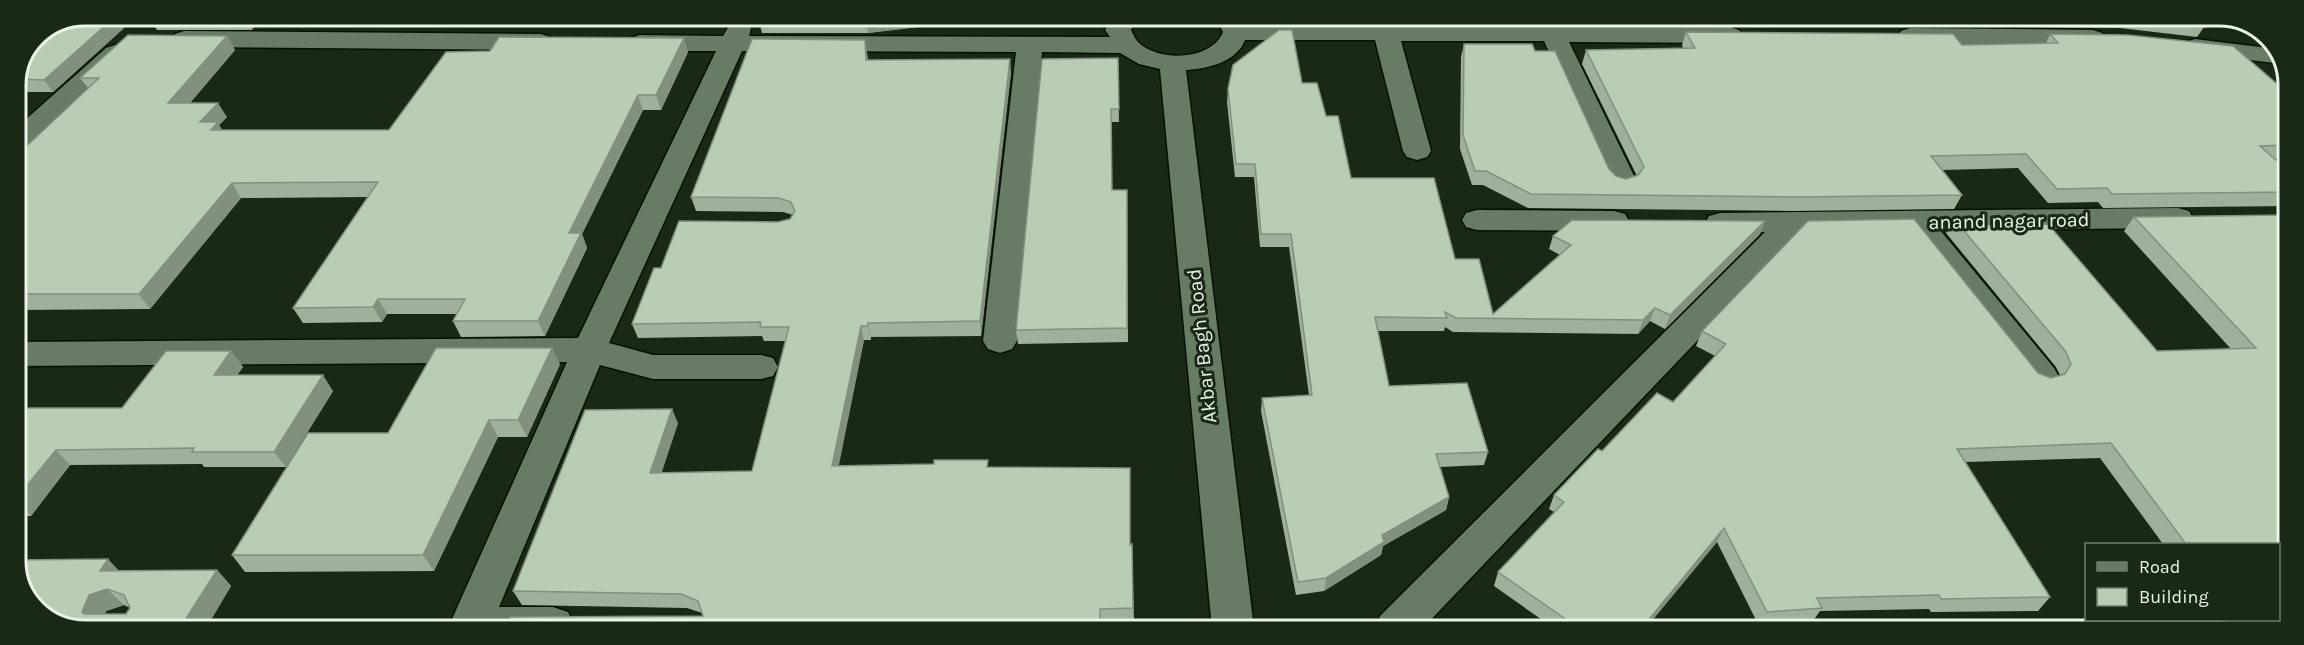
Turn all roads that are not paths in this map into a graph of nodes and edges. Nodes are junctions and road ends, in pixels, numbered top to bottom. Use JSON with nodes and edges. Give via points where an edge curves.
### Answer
{"nodes":[{"id":1,"x":144,"y":26,"type":"edge"},
{"id":2,"x":734,"y":26,"type":"edge"},
{"id":3,"x":741,"y":26,"type":"edge"},
{"id":4,"x":755,"y":26,"type":"edge"},
{"id":5,"x":1121,"y":26,"type":"edge"},
{"id":6,"x":1232,"y":26,"type":"edge"},
{"id":7,"x":1266,"y":26,"type":"edge"},
{"id":8,"x":1592,"y":26,"type":"edge"},
{"id":9,"x":1613,"y":26,"type":"edge"},
{"id":10,"x":1971,"y":26,"type":"edge"},
{"id":11,"x":1386,"y":33,"type":"junction"},
{"id":12,"x":1553,"y":34,"type":"junction"},
{"id":13,"x":1755,"y":35,"type":"edge"},
{"id":14,"x":1886,"y":36,"type":"edge"},
{"id":15,"x":1981,"y":37,"type":"junction"},
{"id":16,"x":2120,"y":38,"type":"edge"},
{"id":17,"x":130,"y":39,"type":"junction"},
{"id":18,"x":567,"y":43,"type":"edge"},
{"id":19,"x":614,"y":43,"type":"edge"},
{"id":20,"x":1030,"y":45,"type":"junction"},
{"id":21,"x":1124,"y":45,"type":"junction"},
{"id":22,"x":2177,"y":45,"type":"edge"},
{"id":23,"x":2271,"y":56,"type":"edge"},
{"id":24,"x":1172,"y":63,"type":"junction"},
{"id":25,"x":26,"y":134,"type":"edge"},
{"id":26,"x":1417,"y":151,"type":"dead end"},
{"id":27,"x":1622,"y":182,"type":"edge"},
{"id":28,"x":2204,"y":218,"type":"edge"},
{"id":29,"x":1477,"y":220,"type":"dead end"},
{"id":30,"x":1640,"y":222,"type":"edge"},
{"id":31,"x":1698,"y":222,"type":"edge"},
{"id":32,"x":1917,"y":222,"type":"junction"},
{"id":33,"x":649,"y":223,"type":"junction"},
{"id":34,"x":682,"y":223,"type":"edge"},
{"id":35,"x":1792,"y":223,"type":"junction"},
{"id":36,"x":1000,"y":341,"type":"dead end"},
{"id":37,"x":589,"y":350,"type":"junction"},
{"id":38,"x":26,"y":354,"type":"edge"},
{"id":39,"x":761,"y":367,"type":"dead end"},
{"id":40,"x":2042,"y":377,"type":"edge"},
{"id":41,"x":473,"y":620,"type":"edge"},
{"id":42,"x":1232,"y":620,"type":"edge"},
{"id":43,"x":1404,"y":620,"type":"edge"}],
"edges":[{"from":1,"to":17,"type":"street"},
{"from":2,"to":19,"type":"street"},
{"from":3,"to":33,"type":"street"},
{"from":4,"to":20,"type":"street"},
{"from":5,"to":21,"type":"street","via":[[1118,30]]},
{"from":6,"to":24,"type":"street","via":[[1234,43],[1224,52],[1210,59]]},
{"from":7,"to":11,"type":"street"},
{"from":8,"to":12,"type":"street"},
{"from":9,"to":13,"type":"street"},
{"from":10,"to":15,"type":"street"},
{"from":11,"to":12,"type":"street"},
{"from":11,"to":26,"type":"street"},
{"from":12,"to":27,"type":"street"},
{"from":14,"to":15,"type":"street"},
{"from":15,"to":16,"type":"street"},
{"from":17,"to":18,"type":"street"},
{"from":17,"to":25,"type":"street"},
{"from":20,"to":21,"type":"street"},
{"from":20,"to":36,"type":"street"},
{"from":21,"to":24,"type":"street","via":[[1140,56]]},
{"from":22,"to":23,"type":"street"},
{"from":24,"to":42,"type":"street","name":"Akbar Bagh Road"},
{"from":28,"to":32,"type":"street","name":"anand nagar road"},
{"from":29,"to":30,"type":"street"},
{"from":31,"to":35,"type":"street","name":"anand nagar road"},
{"from":32,"to":35,"type":"street","name":"anand nagar road"},
{"from":32,"to":40,"type":"street"},
{"from":33,"to":34,"type":"street"},
{"from":33,"to":37,"type":"street"},
{"from":35,"to":43,"type":"street"},
{"from":37,"to":38,"type":"street"},
{"from":37,"to":39,"type":"street","via":[[653,367]]},
{"from":37,"to":41,"type":"street"}]}
